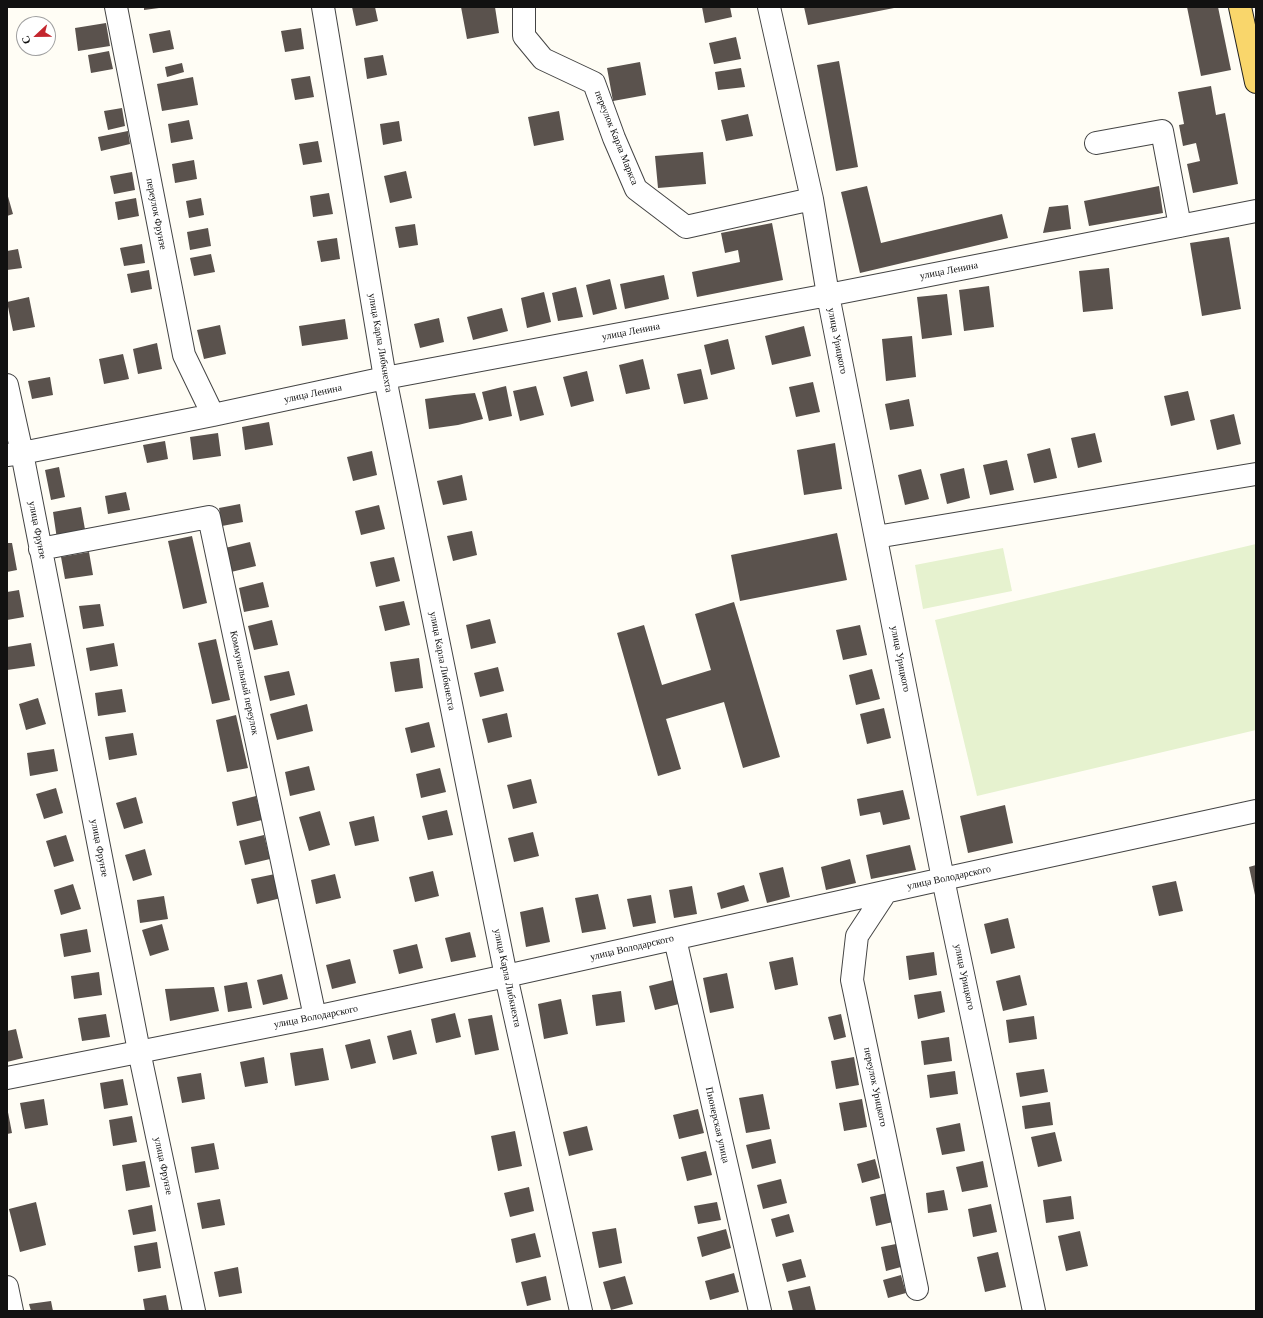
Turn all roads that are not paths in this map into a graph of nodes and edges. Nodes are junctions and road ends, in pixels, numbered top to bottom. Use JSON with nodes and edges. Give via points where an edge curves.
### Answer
{"nodes":[{"id":1,"x":116,"y":7,"type":"edge"},
{"id":2,"x":323,"y":7,"type":"edge"},
{"id":3,"x":524,"y":7,"type":"edge"},
{"id":4,"x":769,"y":7,"type":"edge"},
{"id":5,"x":1240,"y":7,"type":"edge"},
{"id":6,"x":1256,"y":82,"type":"edge"},
{"id":7,"x":1096,"y":143,"type":"dead end"},
{"id":8,"x":812,"y":199,"type":"junction"},
{"id":9,"x":1256,"y":211,"type":"edge"},
{"id":10,"x":1180,"y":226,"type":"junction"},
{"id":11,"x":828,"y":295,"type":"junction"},
{"id":12,"x":385,"y":378,"type":"junction"},
{"id":13,"x":7,"y":385,"type":"edge"},
{"id":14,"x":213,"y":415,"type":"junction"},
{"id":15,"x":14,"y":454,"type":"edge"},
{"id":16,"x":1256,"y":474,"type":"edge"},
{"id":17,"x":876,"y":537,"type":"junction"},
{"id":18,"x":40,"y":549,"type":"junction"},
{"id":19,"x":1256,"y":811,"type":"edge"},
{"id":20,"x":943,"y":879,"type":"junction"},
{"id":21,"x":886,"y":892,"type":"junction"},
{"id":22,"x":675,"y":939,"type":"junction"},
{"id":23,"x":506,"y":976,"type":"junction"},
{"id":24,"x":315,"y":1017,"type":"junction"},
{"id":25,"x":139,"y":1051,"type":"junction"},
{"id":26,"x":7,"y":1078,"type":"edge"},
{"id":27,"x":7,"y":1287,"type":"edge"},
{"id":28,"x":917,"y":1289,"type":"dead end"},
{"id":29,"x":12,"y":1311,"type":"edge"},
{"id":30,"x":194,"y":1311,"type":"edge"},
{"id":31,"x":581,"y":1311,"type":"edge"},
{"id":32,"x":760,"y":1311,"type":"edge"},
{"id":33,"x":1034,"y":1311,"type":"edge"}],
"edges":[{"from":1,"to":14,"type":"street","name":"переулок Фрунзе","via":[[184,355]]},
{"from":2,"to":12,"type":"street","name":"улица Карла Либкнехта"},
{"from":3,"to":8,"type":"street","name":"переулок Карла Маркса","via":[[524,36],[544,59],[594,83],[636,189],[686,227]]},
{"from":4,"to":8,"type":"street","name":"улица Урицкого"},
{"from":5,"to":6,"type":"main road"},
{"from":7,"to":10,"type":"street","via":[[1162,131]]},
{"from":8,"to":11,"type":"street","name":"улица Урицкого"},
{"from":9,"to":10,"type":"street","name":"улица Ленина"},
{"from":10,"to":11,"type":"street","name":"улица Ленина"},
{"from":11,"to":12,"type":"street","name":"улица Ленина"},
{"from":11,"to":17,"type":"street","name":"улица Урицкого"},
{"from":12,"to":14,"type":"street","name":"улица Ленина"},
{"from":12,"to":23,"type":"street","name":"улица Карла Либкнехта"},
{"from":13,"to":15,"type":"street","name":"улица Фрунзе"},
{"from":14,"to":15,"type":"street","name":"улица Ленина"},
{"from":15,"to":18,"type":"street","name":"улица Фрунзе"},
{"from":16,"to":17,"type":"street"},
{"from":17,"to":20,"type":"street","name":"улица Урицкого"},
{"from":18,"to":24,"type":"street","name":"Коммунальный переулок","via":[[209,517]]},
{"from":18,"to":25,"type":"street","name":"улица Фрунзе"},
{"from":19,"to":20,"type":"street","name":"улица Володарского"},
{"from":20,"to":21,"type":"street","name":"улица Володарского"},
{"from":20,"to":33,"type":"street","name":"улица Урицкого"},
{"from":21,"to":22,"type":"street","name":"улица Володарского"},
{"from":21,"to":28,"type":"street","name":"переулок Урицкого","via":[[857,936],[852,980]]},
{"from":22,"to":23,"type":"street","name":"улица Володарского"},
{"from":22,"to":32,"type":"street","name":"Пионерская улица"},
{"from":23,"to":24,"type":"street","name":"улица Володарского"},
{"from":23,"to":31,"type":"street","name":"улица Карла Либкнехта"},
{"from":24,"to":25,"type":"street","name":"улица Володарского"},
{"from":25,"to":26,"type":"street","name":"улица Володарского"},
{"from":25,"to":30,"type":"street","name":"улица Фрунзе"},
{"from":27,"to":29,"type":"street"}]}
